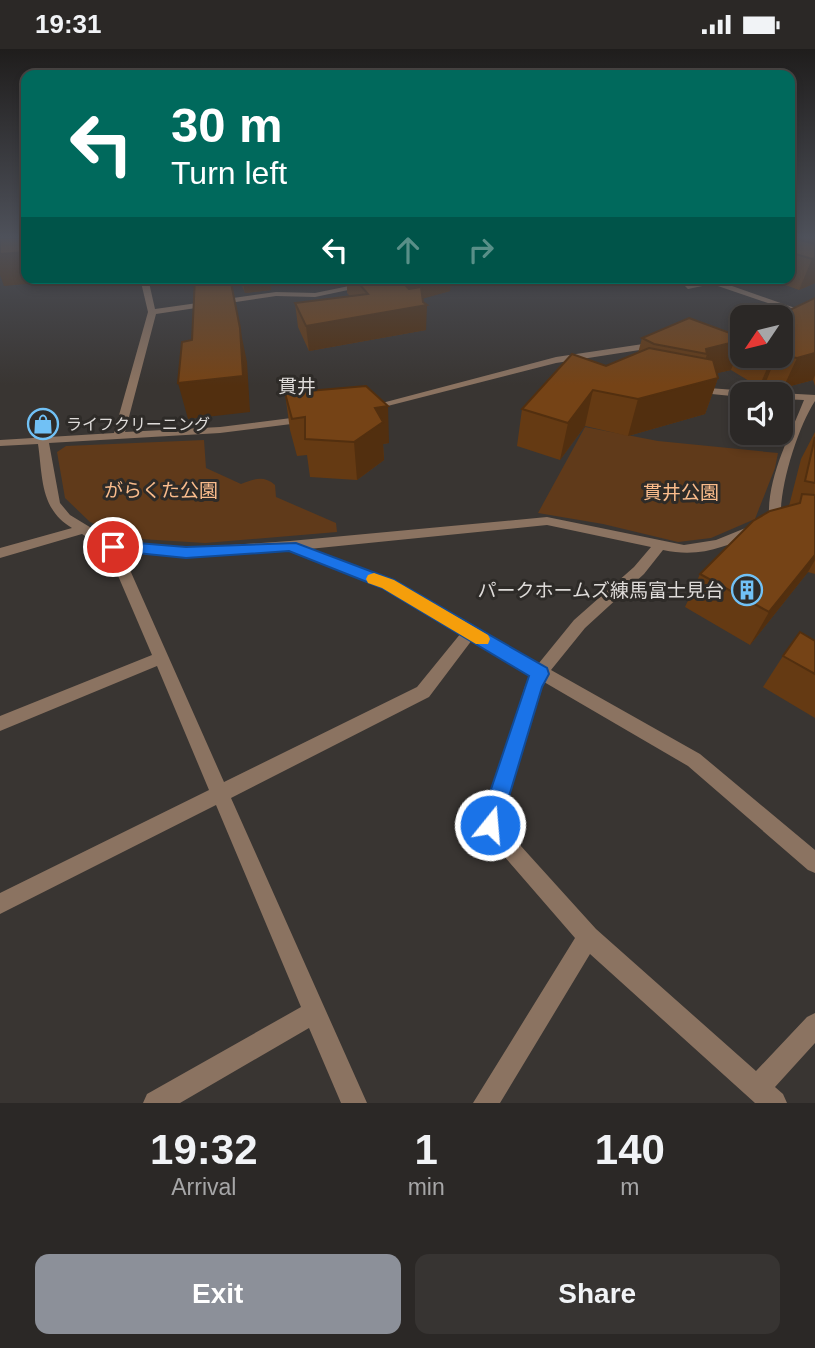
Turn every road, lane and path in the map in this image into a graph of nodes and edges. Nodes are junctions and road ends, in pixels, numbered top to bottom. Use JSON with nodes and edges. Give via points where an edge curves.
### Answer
{"nodes":[{"id":1,"x":146,"y":287,"type":"edge"},
{"id":2,"x":355,"y":287,"type":"edge"},
{"id":3,"x":728,"y":287,"type":"edge"},
{"id":4,"x":781,"y":305,"type":"edge"},
{"id":5,"x":793,"y":309,"type":"edge"},
{"id":6,"x":152,"y":311,"type":"junction"},
{"id":7,"x":793,"y":321,"type":"edge"},
{"id":8,"x":643,"y":347,"type":"edge"},
{"id":9,"x":556,"y":360,"type":"junction"},
{"id":10,"x":595,"y":368,"type":"edge"},
{"id":11,"x":684,"y":387,"type":"edge"},
{"id":12,"x":730,"y":392,"type":"edge"},
{"id":13,"x":793,"y":397,"type":"edge"},
{"id":14,"x":813,"y":398,"type":"edge"},
{"id":15,"x":351,"y":412,"type":"edge"},
{"id":16,"x":313,"y":418,"type":"edge"},
{"id":17,"x":119,"y":435,"type":"junction"},
{"id":18,"x":43,"y":441,"type":"junction"},
{"id":19,"x":0,"y":443,"type":"edge"},
{"id":20,"x":81,"y":530,"type":"junction"},
{"id":21,"x":659,"y":545,"type":"junction"},
{"id":22,"x":290,"y":546,"type":"junction"},
{"id":23,"x":113,"y":547,"type":"junction"},
{"id":24,"x":0,"y":554,"type":"edge"},
{"id":25,"x":470,"y":632,"type":"junction"},
{"id":26,"x":161,"y":659,"type":"junction"},
{"id":27,"x":540,"y":674,"type":"junction"},
{"id":28,"x":0,"y":724,"type":"edge"},
{"id":29,"x":219,"y":792,"type":"junction"},
{"id":30,"x":815,"y":863,"type":"edge"},
{"id":31,"x":0,"y":904,"type":"edge"},
{"id":32,"x":588,"y":937,"type":"junction"},
{"id":33,"x":314,"y":1012,"type":"junction"},
{"id":34,"x":815,"y":1025,"type":"edge"},
{"id":35,"x":766,"y":1096,"type":"edge"},
{"id":36,"x":156,"y":1103,"type":"edge"},
{"id":37,"x":354,"y":1103,"type":"edge"},
{"id":38,"x":486,"y":1103,"type":"edge"}],
"edges":[{"from":1,"to":6,"type":"street"},
{"from":2,"to":6,"type":"street"},
{"from":3,"to":4,"type":"street"},
{"from":5,"to":7,"type":"street","via":[[811,315]]},
{"from":6,"to":17,"type":"street"},
{"from":8,"to":9,"type":"street"},
{"from":9,"to":10,"type":"street"},
{"from":9,"to":15,"type":"street"},
{"from":11,"to":12,"type":"street"},
{"from":13,"to":14,"type":"street"},
{"from":14,"to":21,"type":"street","via":[[788,454],[772,508],[781,520],[718,544],[684,550]]},
{"from":16,"to":17,"type":"street","via":[[220,430]]},
{"from":17,"to":18,"type":"street"},
{"from":18,"to":19,"type":"street"},
{"from":18,"to":20,"type":"street","via":[[54,504]]},
{"from":20,"to":23,"type":"street"},
{"from":20,"to":24,"type":"street"},
{"from":21,"to":22,"type":"street","via":[[547,521]]},
{"from":21,"to":27,"type":"street","via":[[630,581],[580,624]]},
{"from":22,"to":23,"type":"street","via":[[186,553]]},
{"from":22,"to":25,"type":"street","via":[[388,584]]},
{"from":23,"to":26,"type":"street"},
{"from":25,"to":27,"type":"street"},
{"from":25,"to":29,"type":"street","via":[[423,692]]},
{"from":26,"to":28,"type":"street"},
{"from":26,"to":29,"type":"street"},
{"from":27,"to":30,"type":"street","via":[[694,759]]},
{"from":27,"to":32,"type":"street","via":[[490,825]]},
{"from":29,"to":31,"type":"street"},
{"from":29,"to":33,"type":"street"},
{"from":32,"to":35,"type":"street"},
{"from":32,"to":38,"type":"street"},
{"from":33,"to":36,"type":"street"},
{"from":33,"to":37,"type":"street"},
{"from":34,"to":35,"type":"street"}]}
